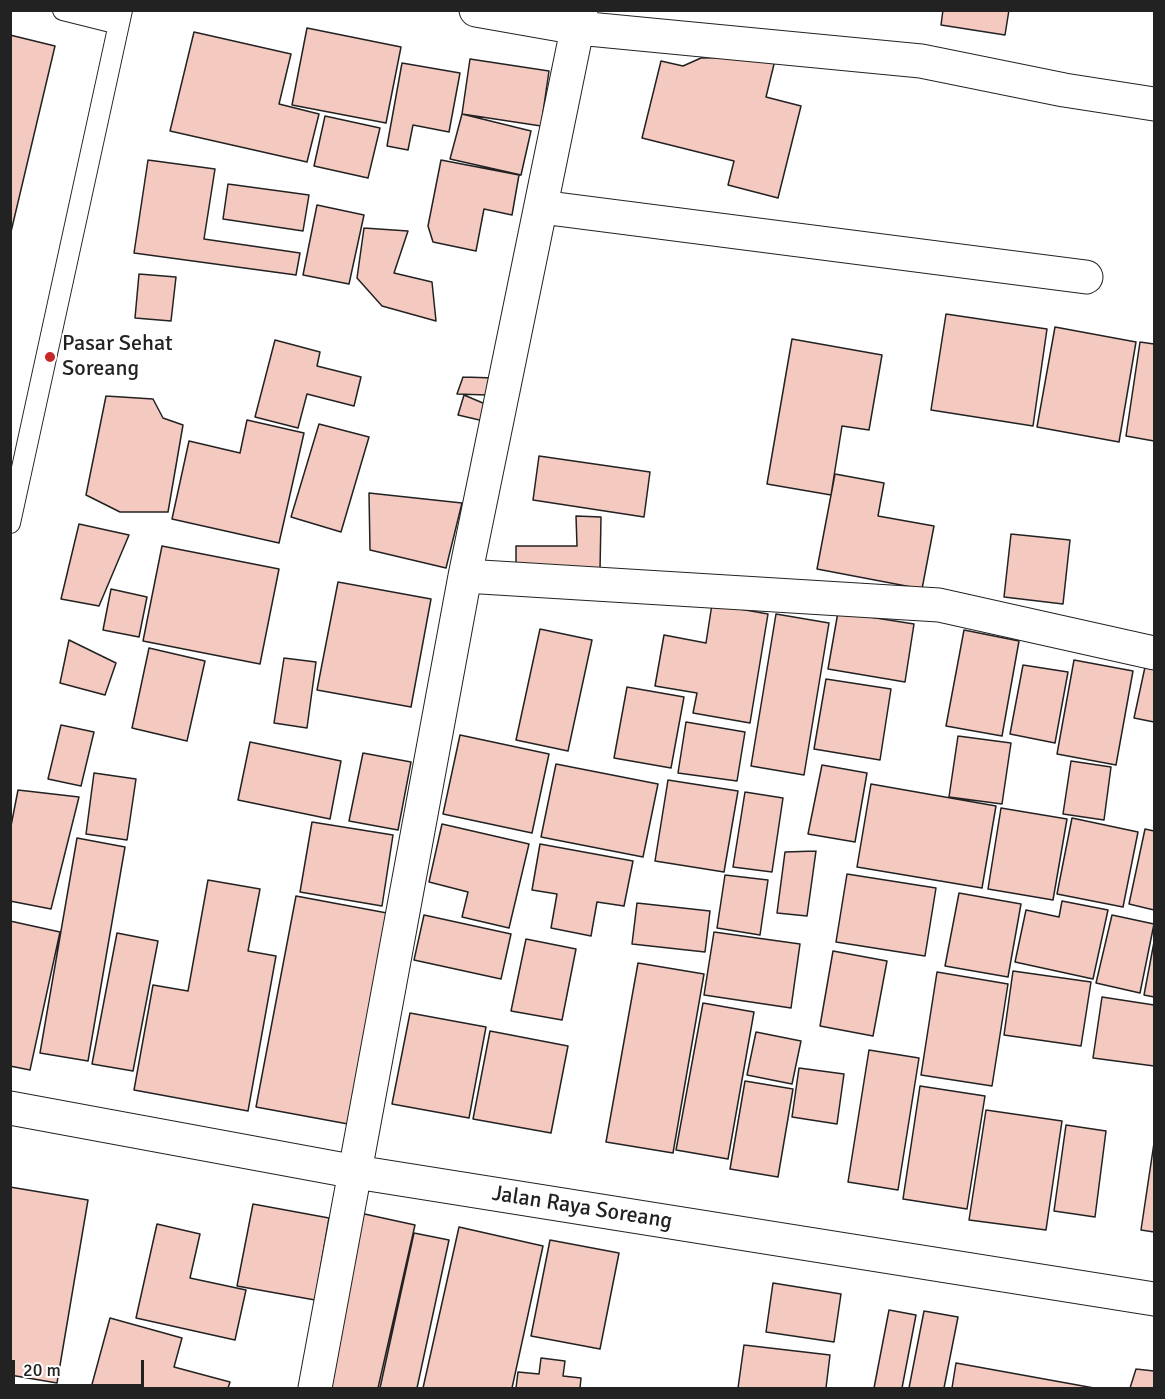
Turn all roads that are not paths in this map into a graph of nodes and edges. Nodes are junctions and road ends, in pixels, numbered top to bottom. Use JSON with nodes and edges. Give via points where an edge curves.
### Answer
{"nodes":[{"id":1,"x":63,"y":10,"type":"edge"},
{"id":2,"x":476,"y":10,"type":"edge"},
{"id":3,"x":121,"y":17,"type":"edge"},
{"id":4,"x":580,"y":19,"type":"edge"},
{"id":5,"x":1155,"y":104,"type":"edge"},
{"id":6,"x":541,"y":207,"type":"junction"},
{"id":7,"x":1086,"y":277,"type":"dead end"},
{"id":8,"x":10,"y":523,"type":"edge"},
{"id":9,"x":465,"y":576,"type":"junction"},
{"id":10,"x":1155,"y":653,"type":"edge"},
{"id":11,"x":10,"y":1108,"type":"edge"},
{"id":12,"x":356,"y":1172,"type":"junction"},
{"id":13,"x":1155,"y":1299,"type":"edge"},
{"id":14,"x":315,"y":1389,"type":"edge"}],
"edges":[{"from":1,"to":3,"type":"lane"},
{"from":2,"to":4,"type":"street"},
{"from":3,"to":8,"type":"lane"},
{"from":4,"to":5,"type":"street","via":[[921,61]]},
{"from":4,"to":6,"type":"street"},
{"from":6,"to":7,"type":"street"},
{"from":6,"to":9,"type":"street"},
{"from":9,"to":10,"type":"street","via":[[939,605]]},
{"from":9,"to":12,"type":"street"},
{"from":11,"to":12,"type":"street","name":"Jalan Raya Soreang"},
{"from":12,"to":13,"type":"street","name":"Jalan Raya Soreang"},
{"from":12,"to":14,"type":"street"}]}
